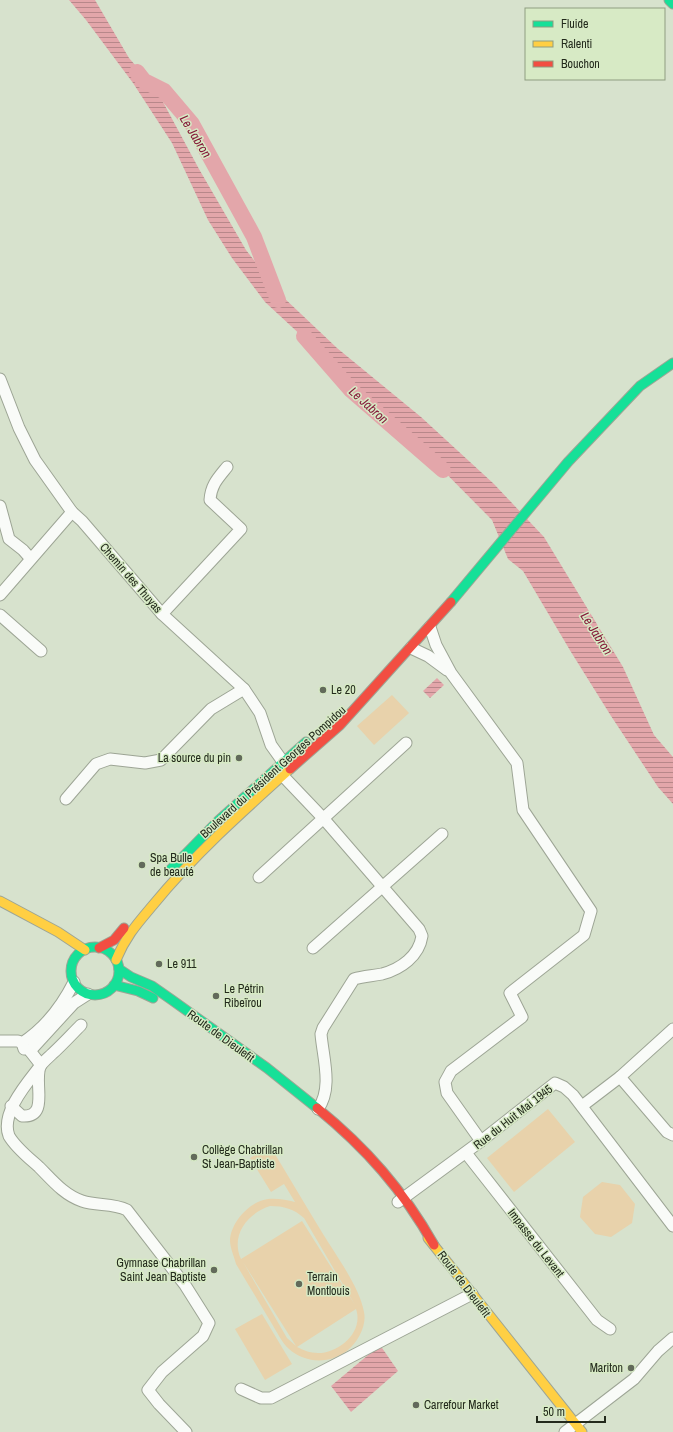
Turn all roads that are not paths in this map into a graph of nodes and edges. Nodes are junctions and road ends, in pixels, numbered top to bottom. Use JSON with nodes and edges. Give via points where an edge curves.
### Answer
{"nodes":[{"id":1,"x":669,"y":0,"type":"edge"},
{"id":2,"x":673,"y":4,"type":"edge"},
{"id":3,"x":673,"y":363,"type":"edge"},
{"id":4,"x":0,"y":380,"type":"edge"},
{"id":5,"x":227,"y":467,"type":"dead end"},
{"id":6,"x":0,"y":506,"type":"edge"},
{"id":7,"x":72,"y":512,"type":"junction"},
{"id":8,"x":30,"y":558,"type":"junction"},
{"id":9,"x":0,"y":595,"type":"edge"},
{"id":10,"x":162,"y":614,"type":"junction"},
{"id":11,"x":0,"y":615,"type":"edge"},
{"id":12,"x":430,"y":627,"type":"junction"},
{"id":13,"x":411,"y":648,"type":"junction"},
{"id":14,"x":41,"y":652,"type":"dead end"},
{"id":15,"x":388,"y":673,"type":"junction"},
{"id":16,"x":451,"y":673,"type":"junction"},
{"id":17,"x":244,"y":689,"type":"junction"},
{"id":18,"x":406,"y":743,"type":"dead end"},
{"id":19,"x":282,"y":761,"type":"junction"},
{"id":20,"x":283,"y":776,"type":"junction"},
{"id":21,"x":66,"y":800,"type":"dead end"},
{"id":22,"x":251,"y":804,"type":"junction"},
{"id":23,"x":323,"y":818,"type":"junction"},
{"id":24,"x":442,"y":834,"type":"dead end"},
{"id":25,"x":258,"y":877,"type":"dead end"},
{"id":26,"x":382,"y":886,"type":"junction"},
{"id":27,"x":0,"y":901,"type":"edge"},
{"id":28,"x":0,"y":910,"type":"edge"},
{"id":29,"x":99,"y":948,"type":"junction"},
{"id":30,"x":313,"y":948,"type":"dead end"},
{"id":31,"x":85,"y":950,"type":"junction"},
{"id":32,"x":117,"y":964,"type":"junction"},
{"id":33,"x":72,"y":966,"type":"junction"},
{"id":34,"x":74,"y":982,"type":"junction"},
{"id":35,"x":114,"y":985,"type":"junction"},
{"id":36,"x":88,"y":994,"type":"junction"},
{"id":37,"x":81,"y":1025,"type":"dead end"},
{"id":38,"x":673,"y":1029,"type":"edge"},
{"id":39,"x":0,"y":1040,"type":"edge"},
{"id":40,"x":22,"y":1043,"type":"junction"},
{"id":41,"x":30,"y":1051,"type":"junction"},
{"id":42,"x":41,"y":1066,"type":"junction"},
{"id":43,"x":620,"y":1077,"type":"junction"},
{"id":44,"x":11,"y":1106,"type":"junction"},
{"id":45,"x":582,"y":1106,"type":"junction"},
{"id":46,"x":318,"y":1109,"type":"junction"},
{"id":47,"x":673,"y":1135,"type":"edge"},
{"id":48,"x":481,"y":1142,"type":"junction"},
{"id":49,"x":466,"y":1153,"type":"junction"},
{"id":50,"x":401,"y":1200,"type":"junction"},
{"id":51,"x":673,"y":1226,"type":"edge"},
{"id":52,"x":472,"y":1294,"type":"junction"},
{"id":53,"x":494,"y":1323,"type":"junction"},
{"id":54,"x":610,"y":1329,"type":"dead end"},
{"id":55,"x":673,"y":1338,"type":"edge"},
{"id":56,"x":241,"y":1389,"type":"dead end"},
{"id":57,"x":550,"y":1407,"type":"dead end"},
{"id":58,"x":560,"y":1420,"type":"dead end"},
{"id":59,"x":572,"y":1430,"type":"edge"},
{"id":60,"x":186,"y":1432,"type":"edge"}],
"edges":[{"from":1,"to":2,"type":"main road"},
{"from":3,"to":12,"type":"main road","name":"Boulevard du Président Georges Pompidou","via":[[640,386],[568,462]]},
{"from":4,"to":7,"type":"street","name":"Chemin des Thuyas","via":[[35,460]]},
{"from":5,"to":10,"type":"street","via":[[215,481],[210,500],[241,529]]},
{"from":6,"to":8,"type":"street","via":[[9,539]]},
{"from":7,"to":8,"type":"street"},
{"from":7,"to":10,"type":"street","name":"Chemin des Thuyas"},
{"from":8,"to":9,"type":"street"},
{"from":10,"to":17,"type":"street","name":"Chemin des Thuyas"},
{"from":11,"to":14,"type":"street"},
{"from":12,"to":13,"type":"main road","name":"Boulevard du Président Georges Pompidou"},
{"from":12,"to":16,"type":"street","via":[[436,645]]},
{"from":13,"to":15,"type":"main road","name":"Boulevard du Président Georges Pompidou"},
{"from":13,"to":16,"type":"street","via":[[428,656]]},
{"from":15,"to":19,"type":"main road","name":"Boulevard du Président Georges Pompidou"},
{"from":15,"to":20,"type":"main road","name":"Boulevard du Président Georges Pompidou","via":[[340,725]]},
{"from":16,"to":48,"type":"street","via":[[517,762],[523,810],[592,911],[584,935],[510,993],[522,1017],[451,1071],[445,1082],[447,1093]]},
{"from":17,"to":19,"type":"street","name":"Chemin des Thuyas","via":[[260,714],[272,745]]},
{"from":17,"to":21,"type":"street","via":[[211,709],[161,760],[145,763],[110,759],[96,764]]},
{"from":18,"to":23,"type":"street"},
{"from":19,"to":22,"type":"street","via":[[286,766],[258,792]]},
{"from":19,"to":29,"type":"main road","name":"Boulevard du Président Georges Pompidou","via":[[203,833],[114,940]]},
{"from":20,"to":22,"type":"main road","name":"Boulevard du Président Georges Pompidou"},
{"from":20,"to":23,"type":"street"},
{"from":22,"to":32,"type":"main road","name":"Boulevard du Président Georges Pompidou","via":[[175,878],[125,939]]},
{"from":23,"to":25,"type":"street"},
{"from":23,"to":26,"type":"street"},
{"from":24,"to":26,"type":"street"},
{"from":26,"to":30,"type":"street"},
{"from":26,"to":46,"type":"street","via":[[419,930],[421,942],[414,955],[403,966],[382,974],[354,979],[342,996],[321,1034],[327,1088],[324,1102]]},
{"from":27,"to":31,"type":"main road","via":[[58,932]]},
{"from":28,"to":33,"type":"main road","via":[[51,938],[65,950]]},
{"from":29,"to":31,"type":"main road"},
{"from":29,"to":32,"type":"main road","via":[[109,952]]},
{"from":31,"to":33,"type":"main road","via":[[77,956]]},
{"from":32,"to":35,"type":"main road","via":[[118,978]]},
{"from":32,"to":46,"type":"main road","name":"Route de Dieulefit","via":[[130,977],[152,986],[172,1000]]},
{"from":33,"to":34,"type":"main road"},
{"from":34,"to":36,"type":"main road"},
{"from":34,"to":40,"type":"street","via":[[56,1012]]},
{"from":35,"to":36,"type":"main road","via":[[103,994]]},
{"from":35,"to":46,"type":"main road","name":"Route de Dieulefit","via":[[147,994]]},
{"from":36,"to":41,"type":"street","via":[[74,1003]]},
{"from":37,"to":42,"type":"street"},
{"from":38,"to":43,"type":"street"},
{"from":39,"to":40,"type":"street"},
{"from":40,"to":41,"type":"street","via":[[24,1049]]},
{"from":41,"to":42,"type":"street"},
{"from":42,"to":44,"type":"street","via":[[14,1096]]},
{"from":42,"to":44,"type":"street","via":[[39,1104],[35,1112],[22,1116]]},
{"from":43,"to":45,"type":"street"},
{"from":43,"to":47,"type":"street","via":[[667,1132]]},
{"from":44,"to":60,"type":"street","via":[[6,1128],[8,1136],[71,1196],[82,1201],[127,1210],[210,1322],[203,1336],[162,1372],[148,1390]]},
{"from":45,"to":48,"type":"street","name":"Rue du Huit Mai 1945","via":[[569,1091],[555,1083]]},
{"from":45,"to":51,"type":"street","name":"Rue du Huit Mai 1945"},
{"from":46,"to":50,"type":"main road","name":"Route de Dieulefit","via":[[354,1142]]},
{"from":48,"to":49,"type":"street","name":"Rue du Huit Mai 1945"},
{"from":49,"to":50,"type":"street","name":"Rue du Huit Mai 1945"},
{"from":49,"to":54,"type":"street","name":"Impasse du Levant","via":[[597,1320]]},
{"from":50,"to":52,"type":"main road","name":"Route de Dieulefit"},
{"from":52,"to":53,"type":"main road","name":"Route de Dieulefit"},
{"from":52,"to":56,"type":"street","via":[[271,1398],[260,1398]]},
{"from":53,"to":57,"type":"main road","name":"Route de Dieulefit"},
{"from":53,"to":59,"type":"main road","name":"Route de Dieulefit","via":[[564,1409]]},
{"from":55,"to":59,"type":"street","via":[[634,1379]]},
{"from":58,"to":59,"type":"main road"}]}
